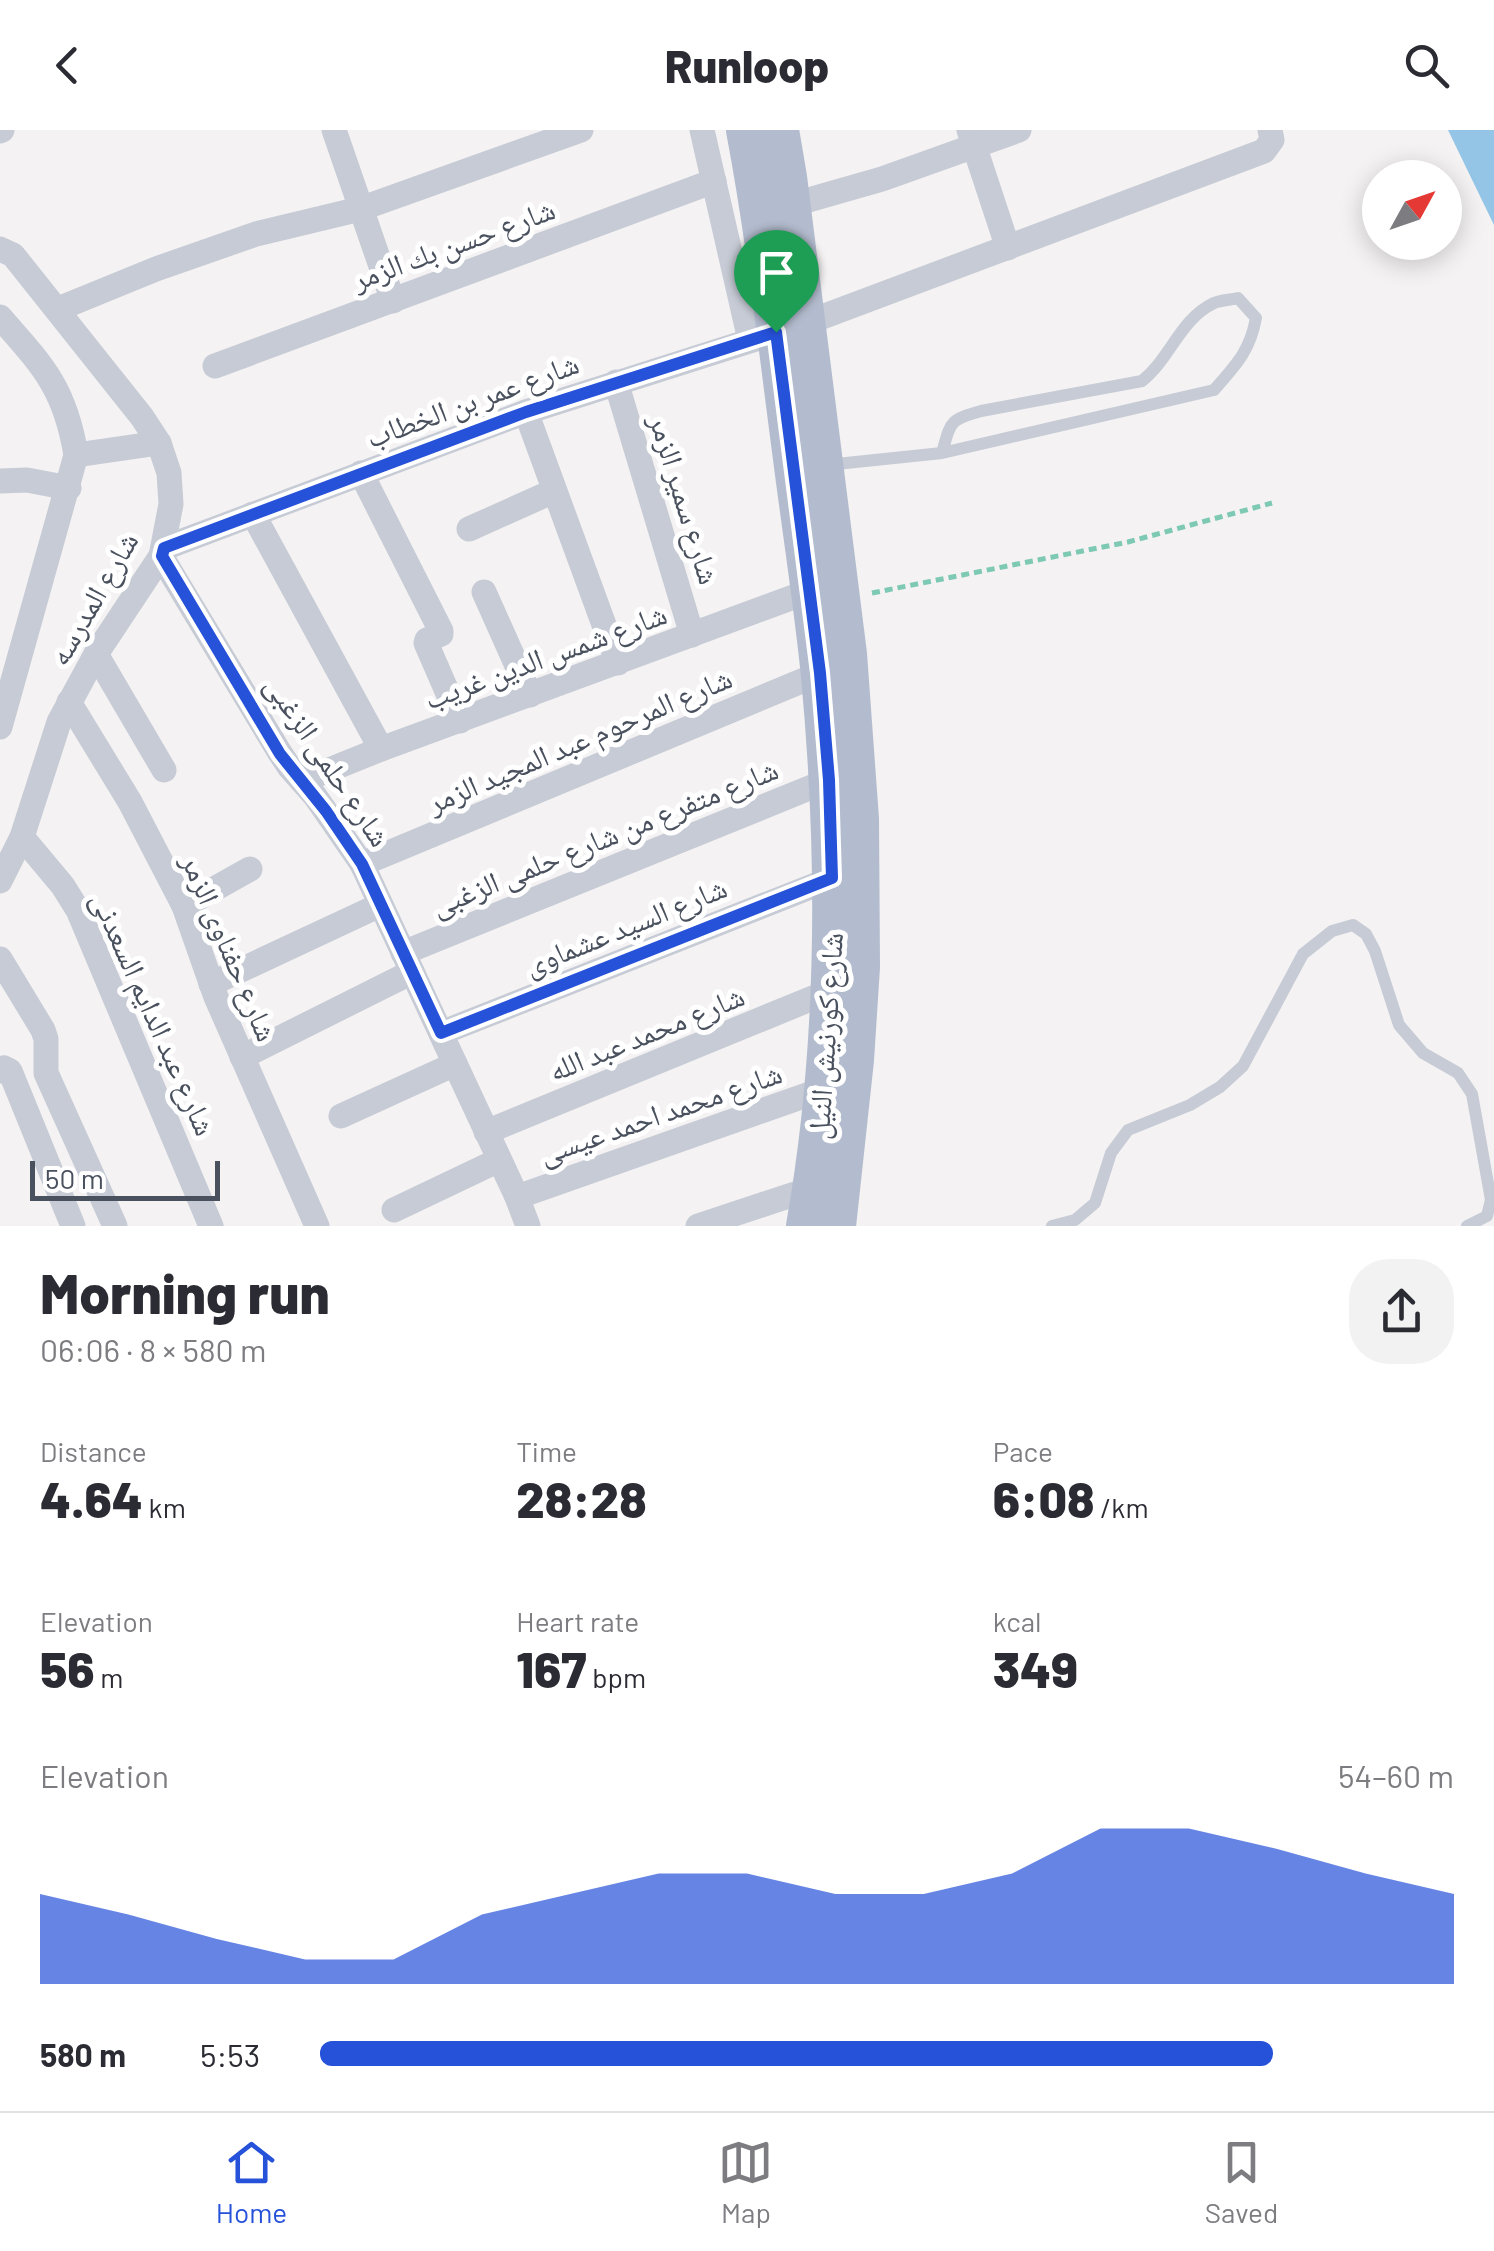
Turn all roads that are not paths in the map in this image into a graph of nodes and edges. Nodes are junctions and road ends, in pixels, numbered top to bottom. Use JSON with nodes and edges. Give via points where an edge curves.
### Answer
{"nodes":[{"id":1,"x":334,"y":130,"type":"edge"},
{"id":2,"x":580,"y":130,"type":"edge"},
{"id":3,"x":702,"y":130,"type":"edge"},
{"id":4,"x":746,"y":130,"type":"edge"},
{"id":5,"x":779,"y":130,"type":"edge"},
{"id":6,"x":1018,"y":130,"type":"edge"},
{"id":7,"x":1270,"y":130,"type":"edge"},
{"id":8,"x":972,"y":138,"type":"edge"},
{"id":9,"x":714,"y":181,"type":"junction"},
{"id":10,"x":791,"y":205,"type":"junction"},
{"id":11,"x":360,"y":208,"type":"junction"},
{"id":12,"x":1008,"y":248,"type":"junction"},
{"id":13,"x":0,"y":249,"type":"edge"},
{"id":14,"x":393,"y":300,"type":"junction"},
{"id":15,"x":58,"y":309,"type":"junction"},
{"id":16,"x":0,"y":317,"type":"edge"},
{"id":17,"x":778,"y":332,"type":"junction"},
{"id":18,"x":12,"y":347,"type":"edge"},
{"id":19,"x":215,"y":366,"type":"dead end"},
{"id":20,"x":616,"y":382,"type":"junction"},
{"id":21,"x":526,"y":412,"type":"junction"},
{"id":22,"x":159,"y":442,"type":"junction"},
{"id":23,"x":942,"y":453,"type":"junction"},
{"id":24,"x":76,"y":454,"type":"junction"},
{"id":25,"x":823,"y":465,"type":"junction"},
{"id":26,"x":361,"y":473,"type":"junction"},
{"id":27,"x":0,"y":481,"type":"edge"},
{"id":28,"x":69,"y":488,"type":"junction"},
{"id":29,"x":554,"y":491,"type":"junction"},
{"id":30,"x":253,"y":514,"type":"junction"},
{"id":31,"x":470,"y":529,"type":"dead end"},
{"id":32,"x":162,"y":552,"type":"junction"},
{"id":33,"x":484,"y":592,"type":"dead end"},
{"id":34,"x":825,"y":595,"type":"junction"},
{"id":35,"x":692,"y":635,"type":"junction"},
{"id":36,"x":96,"y":654,"type":"junction"},
{"id":37,"x":618,"y":663,"type":"junction"},
{"id":38,"x":820,"y":673,"type":"junction"},
{"id":39,"x":530,"y":695,"type":"junction"},
{"id":40,"x":69,"y":702,"type":"junction"},
{"id":41,"x":460,"y":720,"type":"junction"},
{"id":42,"x":0,"y":727,"type":"edge"},
{"id":43,"x":381,"y":750,"type":"junction"},
{"id":44,"x":164,"y":770,"type":"dead end"},
{"id":45,"x":829,"y":780,"type":"junction"},
{"id":46,"x":302,"y":782,"type":"junction"},
{"id":47,"x":22,"y":837,"type":"junction"},
{"id":48,"x":362,"y":864,"type":"junction"},
{"id":49,"x":250,"y":869,"type":"dead end"},
{"id":50,"x":832,"y":878,"type":"junction"},
{"id":51,"x":0,"y":881,"type":"edge"},
{"id":52,"x":380,"y":904,"type":"junction"},
{"id":53,"x":184,"y":906,"type":"junction"},
{"id":54,"x":0,"y":959,"type":"edge"},
{"id":55,"x":407,"y":962,"type":"junction"},
{"id":56,"x":211,"y":984,"type":"junction"},
{"id":57,"x":830,"y":992,"type":"junction"},
{"id":58,"x":441,"y":1033,"type":"junction"},
{"id":59,"x":242,"y":1057,"type":"junction"},
{"id":60,"x":455,"y":1064,"type":"junction"},
{"id":61,"x":0,"y":1070,"type":"edge"},
{"id":62,"x":824,"y":1089,"type":"junction"},
{"id":63,"x":341,"y":1116,"type":"dead end"},
{"id":64,"x":486,"y":1132,"type":"junction"},
{"id":65,"x":499,"y":1160,"type":"junction"},
{"id":66,"x":518,"y":1196,"type":"junction"},
{"id":67,"x":809,"y":1207,"type":"edge"},
{"id":68,"x":394,"y":1210,"type":"dead end"},
{"id":69,"x":73,"y":1226,"type":"edge"},
{"id":70,"x":115,"y":1226,"type":"edge"},
{"id":71,"x":211,"y":1226,"type":"edge"},
{"id":72,"x":317,"y":1226,"type":"edge"},
{"id":73,"x":528,"y":1226,"type":"edge"},
{"id":74,"x":698,"y":1226,"type":"edge"},
{"id":75,"x":836,"y":1226,"type":"edge"},
{"id":76,"x":1052,"y":1226,"type":"edge"},
{"id":77,"x":1467,"y":1226,"type":"edge"}],
"edges":[{"from":1,"to":11,"type":"street"},
{"from":2,"to":11,"type":"street"},
{"from":3,"to":9,"type":"street"},
{"from":4,"to":17,"type":"main road","name":"شارع كورنيش النيل"},
{"from":5,"to":10,"type":"main road","name":"شارع كورنيش النيل"},
{"from":6,"to":8,"type":"street"},
{"from":7,"to":12,"type":"street","name":"شارع عمر بن الخطاب","via":[[1264,151]]},
{"from":8,"to":10,"type":"street","via":[[882,179]]},
{"from":8,"to":12,"type":"street"},
{"from":9,"to":14,"type":"street","name":"شارع حسن بك الزمر"},
{"from":9,"to":17,"type":"street"},
{"from":10,"to":17,"type":"main road","name":"شارع كورنيش النيل"},
{"from":11,"to":14,"type":"street"},
{"from":11,"to":15,"type":"street","via":[[256,234]]},
{"from":12,"to":17,"type":"street","name":"شارع عمر بن الخطاب"},
{"from":13,"to":15,"type":"street","name":"شارع المدرسه","via":[[13,255]]},
{"from":14,"to":19,"type":"street","name":"شارع حسن بك الزمر"},
{"from":15,"to":22,"type":"street","name":"شارع المدرسه"},
{"from":16,"to":18,"type":"street"},
{"from":17,"to":20,"type":"street","name":"شارع عمر بن الخطاب"},
{"from":17,"to":25,"type":"main road","name":"شارع كورنيش النيل"},
{"from":17,"to":34,"type":"main road","name":"شارع كورنيش النيل"},
{"from":18,"to":24,"type":"street","via":[[39,362],[58,390]]},
{"from":20,"to":21,"type":"street","name":"شارع عمر بن الخطاب"},
{"from":20,"to":35,"type":"street","name":"شارع سمير الزمر"},
{"from":21,"to":26,"type":"street","name":"شارع عمر بن الخطاب"},
{"from":21,"to":29,"type":"street"},
{"from":22,"to":24,"type":"street"},
{"from":22,"to":32,"type":"street","name":"شارع المدرسه","via":[[171,504]]},
{"from":23,"to":23,"type":"lane","via":[[949,426],[959,417],[1142,382],[1191,319],[1216,302],[1238,298],[1256,318],[1252,341],[1214,390]]},
{"from":23,"to":25,"type":"lane"},
{"from":24,"to":28,"type":"street"},
{"from":25,"to":34,"type":"main road","name":"شارع كورنيش النيل"},
{"from":26,"to":30,"type":"street","name":"شارع عمر بن الخطاب"},
{"from":26,"to":41,"type":"street","via":[[441,631],[426,643]]},
{"from":27,"to":28,"type":"street"},
{"from":28,"to":42,"type":"street"},
{"from":29,"to":31,"type":"street"},
{"from":29,"to":37,"type":"street"},
{"from":30,"to":32,"type":"street","name":"شارع عمر بن الخطاب"},
{"from":30,"to":43,"type":"street"},
{"from":32,"to":36,"type":"street","name":"شارع المدرسه"},
{"from":32,"to":46,"type":"street","name":"شارع حلمى الزغبى"},
{"from":33,"to":39,"type":"street"},
{"from":34,"to":35,"type":"street","name":"شارع شمس الدين غريب"},
{"from":34,"to":38,"type":"main road","name":"شارع كورنيش النيل"},
{"from":34,"to":75,"type":"main road","name":"شارع كورنيش النيل","via":[[860,819],[854,1060]]},
{"from":35,"to":37,"type":"street","name":"شارع شمس الدين غريب"},
{"from":36,"to":40,"type":"street","name":"شارع المدرسه"},
{"from":36,"to":44,"type":"street"},
{"from":37,"to":39,"type":"street","name":"شارع شمس الدين غريب"},
{"from":38,"to":45,"type":"main road","name":"شارع كورنيش النيل"},
{"from":38,"to":48,"type":"street","name":"شارع المرحوم عبد المجيد الزمر"},
{"from":39,"to":41,"type":"street","name":"شارع شمس الدين غريب"},
{"from":40,"to":47,"type":"street","name":"شارع المدرسه"},
{"from":40,"to":53,"type":"street","name":"شارع حفناوى الزمر"},
{"from":41,"to":43,"type":"street","name":"شارع شمس الدين غريب"},
{"from":43,"to":46,"type":"street","name":"شارع شمس الدين غريب"},
{"from":45,"to":50,"type":"main road","name":"شارع كورنيش النيل"},
{"from":45,"to":55,"type":"street","name":"شارع متفرع من شارع حلمى الزغبى"},
{"from":46,"to":48,"type":"street","name":"شارع حلمى الزغبى"},
{"from":47,"to":51,"type":"street","name":"شارع المدرسه"},
{"from":47,"to":71,"type":"street","name":"شارع عبد الدايم السعدنى","via":[[78,910]]},
{"from":48,"to":52,"type":"street","name":"شارع حلمى الزغبى"},
{"from":49,"to":53,"type":"street"},
{"from":50,"to":57,"type":"main road","name":"شارع كورنيش النيل"},
{"from":50,"to":58,"type":"street","name":"شارع السيد عشماوى"},
{"from":52,"to":55,"type":"street","name":"شارع حلمى الزغبى"},
{"from":52,"to":56,"type":"street"},
{"from":53,"to":56,"type":"street","name":"شارع حفناوى الزمر"},
{"from":54,"to":70,"type":"street","via":[[46,1039],[46,1072]]},
{"from":55,"to":58,"type":"street","name":"شارع حلمى الزغبى"},
{"from":55,"to":59,"type":"street","name":"شارع متفرع من شارع حلمى الزغبى"},
{"from":56,"to":59,"type":"street","name":"شارع حفناوى الزمر"},
{"from":57,"to":62,"type":"main road","name":"شارع كورنيش النيل"},
{"from":57,"to":64,"type":"street","name":"شارع محمد عبد الله"},
{"from":58,"to":60,"type":"street","name":"شارع حلمى الزغبى"},
{"from":59,"to":72,"type":"street","name":"شارع حفناوى الزمر"},
{"from":60,"to":63,"type":"street"},
{"from":60,"to":64,"type":"street","name":"شارع حلمى الزغبى"},
{"from":61,"to":69,"type":"street","via":[[10,1071]]},
{"from":62,"to":66,"type":"street","name":"شارع محمد احمد عيسى"},
{"from":62,"to":67,"type":"main road","name":"شارع كورنيش النيل"},
{"from":64,"to":65,"type":"street","name":"شارع حلمى الزغبى"},
{"from":65,"to":66,"type":"street","name":"شارع حلمى الزغبى"},
{"from":65,"to":68,"type":"street"},
{"from":66,"to":73,"type":"street","name":"شارع حلمى الزغبى"},
{"from":67,"to":74,"type":"street"},
{"from":76,"to":77,"type":"lane","via":[[1075,1220],[1095,1203],[1111,1153],[1128,1130],[1190,1105],[1243,1066],[1303,954],[1332,930],[1353,925],[1375,950],[1400,1025],[1423,1052],[1458,1073],[1472,1094],[1491,1200],[1487,1216]]}]}
